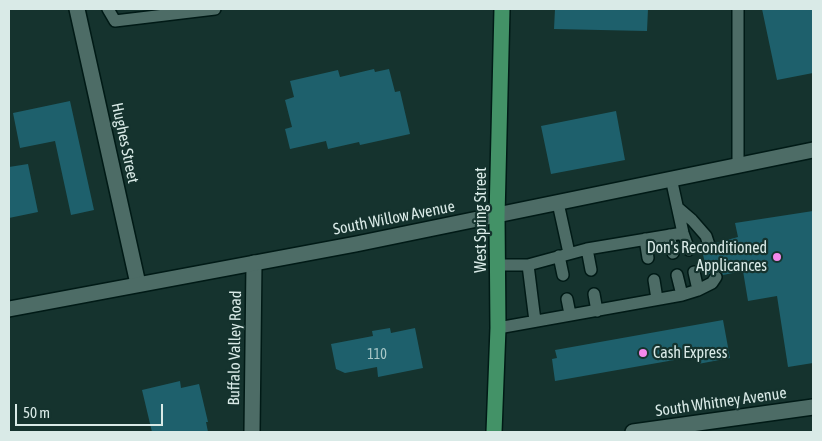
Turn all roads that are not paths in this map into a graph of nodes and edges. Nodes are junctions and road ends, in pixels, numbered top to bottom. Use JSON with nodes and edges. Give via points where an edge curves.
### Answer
{"nodes":[{"id":1,"x":77,"y":9,"type":"edge"},
{"id":2,"x":108,"y":9,"type":"edge"},
{"id":3,"x":215,"y":9,"type":"edge"},
{"id":4,"x":502,"y":9,"type":"edge"},
{"id":5,"x":738,"y":9,"type":"edge"},
{"id":6,"x":813,"y":150,"type":"edge"},
{"id":7,"x":738,"y":165,"type":"junction"},
{"id":8,"x":671,"y":178,"type":"junction"},
{"id":9,"x":558,"y":202,"type":"junction"},
{"id":10,"x":678,"y":208,"type":"junction"},
{"id":11,"x":497,"y":216,"type":"junction"},
{"id":12,"x":683,"y":233,"type":"junction"},
{"id":13,"x":669,"y":235,"type":"junction"},
{"id":14,"x":645,"y":239,"type":"junction"},
{"id":15,"x":709,"y":244,"type":"dead end"},
{"id":16,"x":587,"y":249,"type":"junction"},
{"id":17,"x":689,"y":250,"type":"dead end"},
{"id":18,"x":673,"y":253,"type":"dead end"},
{"id":19,"x":564,"y":254,"type":"junction"},
{"id":20,"x":648,"y":258,"type":"dead end"},
{"id":21,"x":254,"y":264,"type":"junction"},
{"id":22,"x":498,"y":265,"type":"junction"},
{"id":23,"x":528,"y":265,"type":"junction"},
{"id":24,"x":591,"y":270,"type":"dead end"},
{"id":25,"x":694,"y":272,"type":"dead end"},
{"id":26,"x":563,"y":275,"type":"dead end"},
{"id":27,"x":678,"y":275,"type":"dead end"},
{"id":28,"x":716,"y":277,"type":"dead end"},
{"id":29,"x":654,"y":280,"type":"dead end"},
{"id":30,"x":138,"y":284,"type":"junction"},
{"id":31,"x":698,"y":290,"type":"junction"},
{"id":32,"x":594,"y":294,"type":"dead end"},
{"id":33,"x":682,"y":295,"type":"junction"},
{"id":34,"x":567,"y":299,"type":"dead end"},
{"id":35,"x":658,"y":299,"type":"junction"},
{"id":36,"x":9,"y":309,"type":"edge"},
{"id":37,"x":597,"y":310,"type":"junction"},
{"id":38,"x":570,"y":314,"type":"junction"},
{"id":39,"x":535,"y":321,"type":"junction"},
{"id":40,"x":498,"y":328,"type":"junction"},
{"id":41,"x":813,"y":407,"type":"edge"},
{"id":42,"x":252,"y":432,"type":"edge"},
{"id":43,"x":494,"y":432,"type":"edge"},
{"id":44,"x":633,"y":432,"type":"edge"}],
"edges":[{"from":1,"to":30,"type":"main road","name":"Hughes Street"},
{"from":2,"to":3,"type":"lane","via":[[115,21]]},
{"from":4,"to":11,"type":"main road","name":"West Spring Street"},
{"from":5,"to":7,"type":"lane"},
{"from":6,"to":7,"type":"main road","name":"South Willow Avenue"},
{"from":7,"to":8,"type":"main road","name":"South Willow Avenue"},
{"from":8,"to":9,"type":"main road","name":"South Willow Avenue"},
{"from":8,"to":10,"type":"lane"},
{"from":9,"to":11,"type":"main road","name":"South Willow Avenue"},
{"from":9,"to":19,"type":"lane"},
{"from":10,"to":12,"type":"lane"},
{"from":10,"to":15,"type":"lane","via":[[706,236]]},
{"from":11,"to":21,"type":"main road","name":"South Willow Avenue"},
{"from":11,"to":22,"type":"main road","name":"West Spring Street"},
{"from":12,"to":13,"type":"lane"},
{"from":12,"to":17,"type":"lane"},
{"from":13,"to":14,"type":"lane"},
{"from":13,"to":18,"type":"lane"},
{"from":14,"to":16,"type":"lane"},
{"from":14,"to":20,"type":"lane"},
{"from":16,"to":19,"type":"lane"},
{"from":16,"to":24,"type":"lane"},
{"from":19,"to":23,"type":"lane"},
{"from":19,"to":26,"type":"lane"},
{"from":21,"to":30,"type":"main road","name":"South Willow Avenue"},
{"from":21,"to":42,"type":"main road","name":"Buffalo Valley Road"},
{"from":22,"to":23,"type":"lane"},
{"from":22,"to":40,"type":"main road","name":"West Spring Street"},
{"from":23,"to":39,"type":"lane"},
{"from":25,"to":31,"type":"lane"},
{"from":27,"to":33,"type":"lane"},
{"from":28,"to":31,"type":"lane"},
{"from":29,"to":35,"type":"lane"},
{"from":30,"to":36,"type":"main road","name":"South Willow Avenue"},
{"from":31,"to":33,"type":"lane"},
{"from":32,"to":37,"type":"lane"},
{"from":33,"to":35,"type":"lane"},
{"from":34,"to":38,"type":"lane"},
{"from":35,"to":37,"type":"lane"},
{"from":37,"to":38,"type":"lane"},
{"from":38,"to":39,"type":"lane"},
{"from":39,"to":40,"type":"lane"},
{"from":40,"to":43,"type":"main road","name":"West Spring Street"},
{"from":41,"to":44,"type":"main road","name":"South Whitney Avenue"}]}
